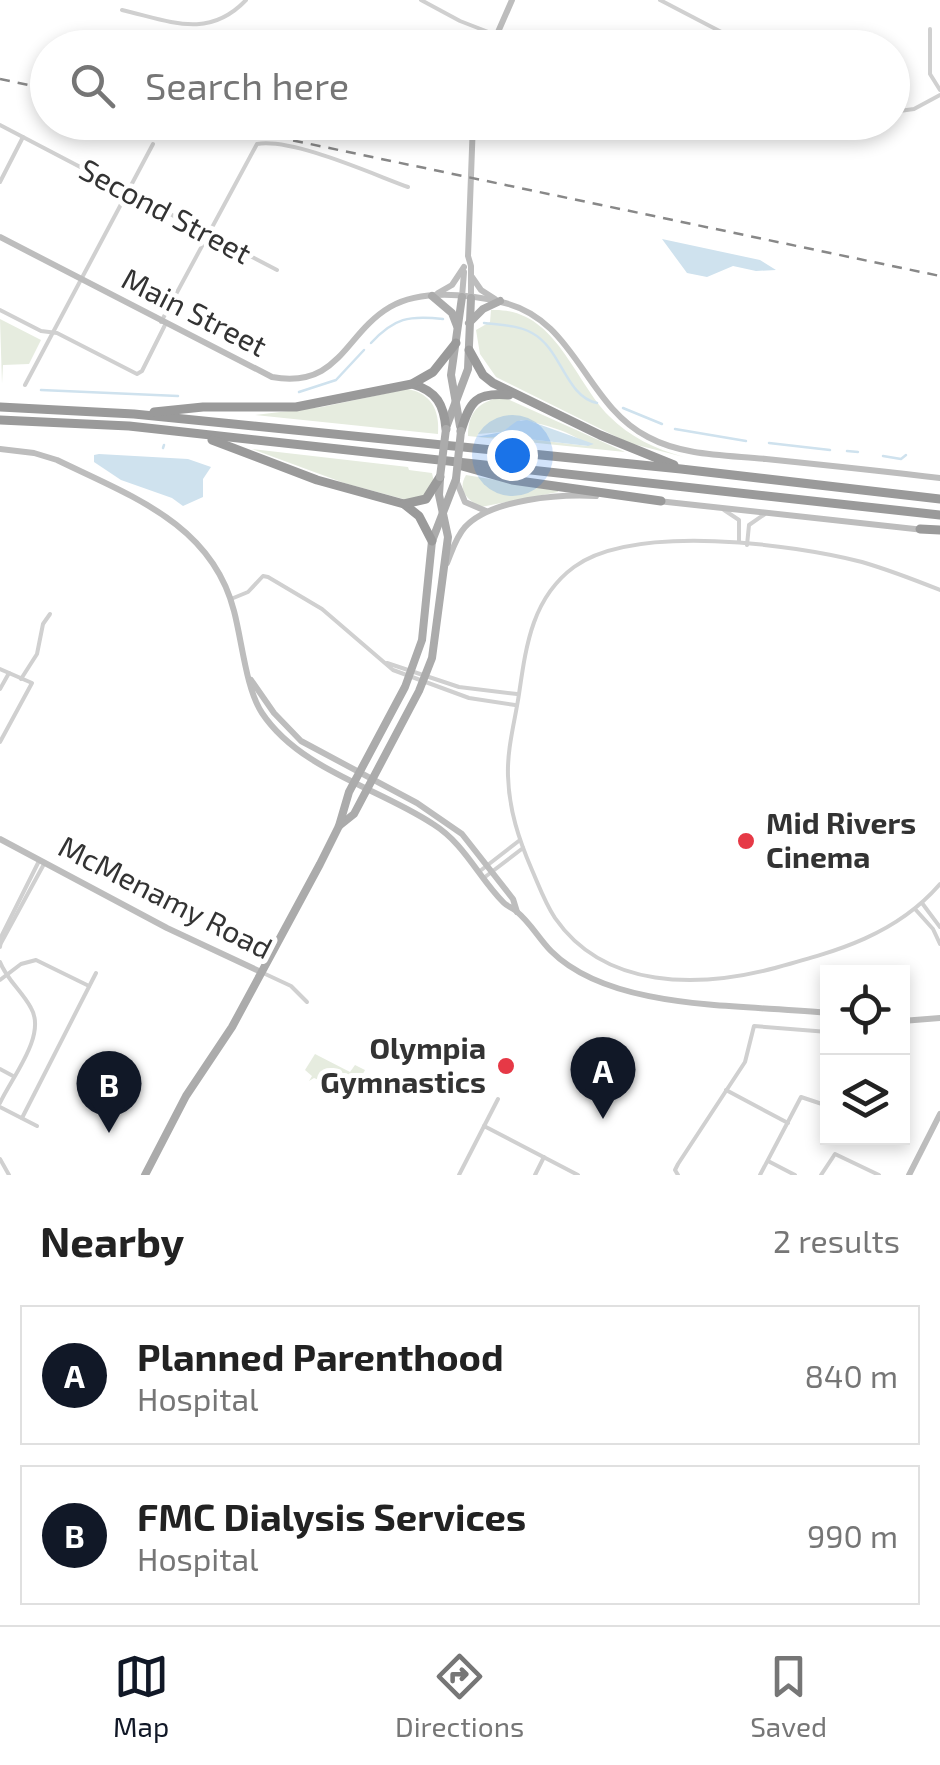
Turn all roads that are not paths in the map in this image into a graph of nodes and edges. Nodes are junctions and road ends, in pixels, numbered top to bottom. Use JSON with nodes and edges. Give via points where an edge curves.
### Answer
{"nodes":[{"id":1,"x":246,"y":0,"type":"edge"},
{"id":2,"x":421,"y":0,"type":"edge"},
{"id":3,"x":512,"y":0,"type":"edge"},
{"id":4,"x":660,"y":0,"type":"edge"},
{"id":5,"x":122,"y":10,"type":"dead end"},
{"id":6,"x":930,"y":29,"type":"dead end"},
{"id":7,"x":482,"y":30,"type":"edge"},
{"id":8,"x":498,"y":30,"type":"edge"},
{"id":9,"x":718,"y":30,"type":"edge"},
{"id":10,"x":940,"y":92,"type":"edge"},
{"id":11,"x":910,"y":110,"type":"edge"},
{"id":12,"x":0,"y":125,"type":"edge"},
{"id":13,"x":24,"y":137,"type":"junction"},
{"id":14,"x":472,"y":140,"type":"edge"},
{"id":15,"x":153,"y":144,"type":"dead end"},
{"id":16,"x":0,"y":182,"type":"edge"},
{"id":17,"x":408,"y":187,"type":"dead end"},
{"id":18,"x":128,"y":193,"type":"junction"},
{"id":19,"x":207,"y":235,"type":"junction"},
{"id":20,"x":0,"y":237,"type":"edge"},
{"id":21,"x":468,"y":256,"type":"junction"},
{"id":22,"x":464,"y":267,"type":"junction"},
{"id":23,"x":277,"y":270,"type":"dead end"},
{"id":24,"x":472,"y":276,"type":"junction"},
{"id":25,"x":80,"y":280,"type":"junction"},
{"id":26,"x":432,"y":296,"type":"junction"},
{"id":27,"x":467,"y":298,"type":"junction"},
{"id":28,"x":500,"y":302,"type":"junction"},
{"id":29,"x":0,"y":310,"type":"edge"},
{"id":30,"x":164,"y":323,"type":"junction"},
{"id":31,"x":469,"y":324,"type":"junction"},
{"id":32,"x":52,"y":332,"type":"junction"},
{"id":33,"x":457,"y":338,"type":"junction"},
{"id":34,"x":469,"y":350,"type":"junction"},
{"id":35,"x":412,"y":384,"type":"junction"},
{"id":36,"x":25,"y":386,"type":"dead end"},
{"id":37,"x":517,"y":395,"type":"junction"},
{"id":38,"x":456,"y":399,"type":"junction"},
{"id":39,"x":0,"y":407,"type":"edge"},
{"id":40,"x":134,"y":414,"type":"junction"},
{"id":41,"x":0,"y":420,"type":"edge"},
{"id":42,"x":446,"y":429,"type":"junction"},
{"id":43,"x":460,"y":431,"type":"junction"},
{"id":44,"x":200,"y":435,"type":"junction"},
{"id":45,"x":0,"y":449,"type":"edge"},
{"id":46,"x":446,"y":460,"type":"junction"},
{"id":47,"x":681,"y":469,"type":"junction"},
{"id":48,"x":440,"y":477,"type":"junction"},
{"id":49,"x":940,"y":478,"type":"edge"},
{"id":50,"x":456,"y":479,"type":"junction"},
{"id":51,"x":940,"y":499,"type":"edge"},
{"id":52,"x":661,"y":502,"type":"junction"},
{"id":53,"x":404,"y":504,"type":"junction"},
{"id":54,"x":720,"y":508,"type":"junction"},
{"id":55,"x":490,"y":511,"type":"junction"},
{"id":56,"x":443,"y":512,"type":"junction"},
{"id":57,"x":769,"y":513,"type":"junction"},
{"id":58,"x":940,"y":515,"type":"edge"},
{"id":59,"x":920,"y":529,"type":"joint"},
{"id":60,"x":940,"y":531,"type":"edge"},
{"id":61,"x":432,"y":541,"type":"junction"},
{"id":62,"x":739,"y":544,"type":"junction"},
{"id":63,"x":747,"y":545,"type":"junction"},
{"id":64,"x":445,"y":567,"type":"junction"},
{"id":65,"x":940,"y":590,"type":"edge"},
{"id":66,"x":231,"y":599,"type":"junction"},
{"id":67,"x":50,"y":614,"type":"dead end"},
{"id":68,"x":0,"y":668,"type":"edge"},
{"id":69,"x":9,"y":673,"type":"junction"},
{"id":70,"x":411,"y":674,"type":"junction"},
{"id":71,"x":20,"y":678,"type":"junction"},
{"id":72,"x":424,"y":678,"type":"junction"},
{"id":73,"x":0,"y":689,"type":"edge"},
{"id":74,"x":519,"y":694,"type":"junction"},
{"id":75,"x":517,"y":705,"type":"junction"},
{"id":76,"x":0,"y":742,"type":"edge"},
{"id":77,"x":357,"y":777,"type":"junction"},
{"id":78,"x":370,"y":784,"type":"junction"},
{"id":79,"x":339,"y":826,"type":"junction"},
{"id":80,"x":0,"y":838,"type":"edge"},
{"id":81,"x":520,"y":840,"type":"junction"},
{"id":82,"x":523,"y":848,"type":"junction"},
{"id":83,"x":42,"y":861,"type":"junction"},
{"id":84,"x":486,"y":871,"type":"junction"},
{"id":85,"x":940,"y":884,"type":"edge"},
{"id":86,"x":921,"y":903,"type":"junction"},
{"id":87,"x":915,"y":909,"type":"junction"},
{"id":88,"x":940,"y":927,"type":"edge"},
{"id":89,"x":940,"y":944,"type":"edge"},
{"id":90,"x":0,"y":945,"type":"edge"},
{"id":91,"x":0,"y":962,"type":"edge"},
{"id":92,"x":261,"y":972,"type":"junction"},
{"id":93,"x":96,"y":973,"type":"dead end"},
{"id":94,"x":6,"y":976,"type":"junction"},
{"id":95,"x":0,"y":980,"type":"edge"},
{"id":96,"x":89,"y":986,"type":"junction"},
{"id":97,"x":307,"y":1002,"type":"dead end"},
{"id":98,"x":796,"y":1010,"type":"junction"},
{"id":99,"x":820,"y":1012,"type":"edge"},
{"id":100,"x":940,"y":1018,"type":"edge"},
{"id":101,"x":910,"y":1020,"type":"edge"},
{"id":102,"x":794,"y":1028,"type":"junction"},
{"id":103,"x":820,"y":1031,"type":"edge"},
{"id":104,"x":0,"y":1069,"type":"edge"},
{"id":105,"x":13,"y":1076,"type":"junction"},
{"id":106,"x":726,"y":1090,"type":"junction"},
{"id":107,"x":498,"y":1099,"type":"dead end"},
{"id":108,"x":820,"y":1103,"type":"edge"},
{"id":109,"x":0,"y":1104,"type":"edge"},
{"id":110,"x":940,"y":1114,"type":"edge"},
{"id":111,"x":22,"y":1118,"type":"junction"},
{"id":112,"x":788,"y":1123,"type":"junction"},
{"id":113,"x":37,"y":1126,"type":"dead end"},
{"id":114,"x":484,"y":1126,"type":"junction"},
{"id":115,"x":544,"y":1157,"type":"junction"},
{"id":116,"x":0,"y":1159,"type":"edge"},
{"id":117,"x":768,"y":1161,"type":"junction"},
{"id":118,"x":677,"y":1173,"type":"edge"},
{"id":119,"x":9,"y":1175,"type":"edge"},
{"id":120,"x":145,"y":1175,"type":"edge"},
{"id":121,"x":458,"y":1175,"type":"edge"},
{"id":122,"x":535,"y":1175,"type":"edge"},
{"id":123,"x":578,"y":1175,"type":"edge"},
{"id":124,"x":760,"y":1175,"type":"edge"},
{"id":125,"x":794,"y":1175,"type":"edge"},
{"id":126,"x":821,"y":1175,"type":"edge"},
{"id":127,"x":880,"y":1175,"type":"edge"},
{"id":128,"x":908,"y":1175,"type":"edge"}],
"edges":[{"from":1,"to":5,"type":"street","via":[[216,24]]},
{"from":2,"to":7,"type":"street"},
{"from":3,"to":8,"type":"street"},
{"from":4,"to":9,"type":"street"},
{"from":6,"to":10,"type":"street","via":[[930,74]]},
{"from":10,"to":11,"type":"street"},
{"from":12,"to":13,"type":"street","name":"Second Street"},
{"from":13,"to":16,"type":"street"},
{"from":13,"to":18,"type":"street","name":"Second Street"},
{"from":14,"to":21,"type":"street"},
{"from":15,"to":18,"type":"street"},
{"from":17,"to":19,"type":"street","via":[[261,142]]},
{"from":18,"to":19,"type":"street","name":"Second Street"},
{"from":18,"to":25,"type":"street"},
{"from":19,"to":23,"type":"street","name":"Second Street"},
{"from":19,"to":30,"type":"street"},
{"from":20,"to":25,"type":"street","name":"Main Street"},
{"from":21,"to":22,"type":"street"},
{"from":21,"to":24,"type":"street"},
{"from":22,"to":26,"type":"street","via":[[452,286]]},
{"from":22,"to":27,"type":"street"},
{"from":24,"to":27,"type":"street"},
{"from":24,"to":28,"type":"street"},
{"from":25,"to":30,"type":"street","name":"Main Street"},
{"from":25,"to":32,"type":"street"},
{"from":26,"to":27,"type":"street","name":"Main Street"},
{"from":26,"to":30,"type":"street","name":"Main Street","via":[[390,307],[334,364],[297,378],[265,375]]},
{"from":26,"to":33,"type":"main road","via":[[452,313]]},
{"from":27,"to":28,"type":"street","name":"Main Street"},
{"from":27,"to":31,"type":"main road"},
{"from":27,"to":33,"type":"main road"},
{"from":28,"to":31,"type":"main road"},
{"from":28,"to":49,"type":"street","via":[[540,317],[618,416],[664,444]]},
{"from":29,"to":32,"type":"street"},
{"from":30,"to":32,"type":"street","via":[[137,374]]},
{"from":31,"to":34,"type":"main road"},
{"from":32,"to":36,"type":"street"},
{"from":33,"to":35,"type":"highway","via":[[433,372]]},
{"from":33,"to":38,"type":"main road","via":[[451,375]]},
{"from":34,"to":37,"type":"highway","via":[[483,374]]},
{"from":34,"to":38,"type":"main road"},
{"from":35,"to":40,"type":"highway","via":[[296,407]]},
{"from":35,"to":42,"type":"highway","via":[[441,403]]},
{"from":37,"to":43,"type":"highway","via":[[481,396]]},
{"from":37,"to":47,"type":"highway"},
{"from":38,"to":42,"type":"main road"},
{"from":38,"to":43,"type":"main road"},
{"from":39,"to":40,"type":"highway"},
{"from":40,"to":47,"type":"highway"},
{"from":41,"to":44,"type":"highway"},
{"from":42,"to":48,"type":"main road","bridge":true},
{"from":43,"to":50,"type":"main road","bridge":true},
{"from":44,"to":46,"type":"highway"},
{"from":44,"to":53,"type":"highway","via":[[317,480]]},
{"from":45,"to":66,"type":"street","via":[[57,460],[174,522],[210,555]]},
{"from":46,"to":52,"type":"highway","via":[[500,478]]},
{"from":46,"to":58,"type":"highway"},
{"from":47,"to":51,"type":"highway"},
{"from":48,"to":53,"type":"highway","via":[[426,499]]},
{"from":48,"to":56,"type":"main road"},
{"from":50,"to":55,"type":"street","via":[[464,502]]},
{"from":50,"to":56,"type":"main road"},
{"from":52,"to":54,"type":"street"},
{"from":52,"to":55,"type":"street","via":[[568,496]]},
{"from":53,"to":61,"type":"highway"},
{"from":54,"to":57,"type":"street"},
{"from":54,"to":62,"type":"street","via":[[739,520]]},
{"from":55,"to":64,"type":"street","via":[[465,527]]},
{"from":56,"to":61,"type":"main road"},
{"from":56,"to":64,"type":"main road"},
{"from":57,"to":59,"type":"street"},
{"from":57,"to":63,"type":"street","via":[[752,521]]},
{"from":59,"to":60,"type":"highway"},
{"from":61,"to":70,"type":"main road","via":[[424,626]]},
{"from":62,"to":63,"type":"street"},
{"from":62,"to":74,"type":"street","via":[[632,544],[573,568],[534,618]]},
{"from":63,"to":65,"type":"street","via":[[841,557]]},
{"from":64,"to":72,"type":"main road"},
{"from":66,"to":70,"type":"street","via":[[268,577]]},
{"from":66,"to":77,"type":"street","via":[[262,714],[287,741]]},
{"from":67,"to":71,"type":"street","via":[[37,654]]},
{"from":68,"to":69,"type":"street"},
{"from":69,"to":71,"type":"street"},
{"from":69,"to":73,"type":"street"},
{"from":70,"to":72,"type":"street"},
{"from":70,"to":77,"type":"main road"},
{"from":71,"to":76,"type":"street","via":[[32,683]]},
{"from":72,"to":74,"type":"street"},
{"from":72,"to":75,"type":"street","via":[[469,698]]},
{"from":72,"to":78,"type":"main road"},
{"from":74,"to":75,"type":"street"},
{"from":75,"to":81,"type":"street","via":[[508,776]]},
{"from":77,"to":78,"type":"street"},
{"from":77,"to":79,"type":"main road"},
{"from":78,"to":79,"type":"main road"},
{"from":78,"to":84,"type":"street","via":[[448,822]]},
{"from":79,"to":92,"type":"main road"},
{"from":80,"to":83,"type":"street","name":"McMenamy Road"},
{"from":81,"to":82,"type":"street"},
{"from":81,"to":84,"type":"street"},
{"from":82,"to":84,"type":"street"},
{"from":82,"to":87,"type":"street","via":[[550,910],[571,937],[614,967],[646,976],[738,978],[846,948]]},
{"from":83,"to":90,"type":"street"},
{"from":83,"to":92,"type":"street","name":"McMenamy Road"},
{"from":84,"to":98,"type":"street","via":[[504,903],[586,977],[658,998]]},
{"from":85,"to":86,"type":"street"},
{"from":86,"to":87,"type":"street"},
{"from":86,"to":88,"type":"street"},
{"from":87,"to":89,"type":"street"},
{"from":91,"to":94,"type":"street"},
{"from":92,"to":97,"type":"street","name":"McMenamy Road"},
{"from":92,"to":120,"type":"main road"},
{"from":93,"to":96,"type":"street"},
{"from":94,"to":95,"type":"street"},
{"from":94,"to":96,"type":"street","via":[[36,960]]},
{"from":94,"to":105,"type":"street","via":[[36,1022]]},
{"from":96,"to":111,"type":"street"},
{"from":98,"to":99,"type":"street"},
{"from":98,"to":102,"type":"street"},
{"from":100,"to":101,"type":"street"},
{"from":102,"to":103,"type":"street"},
{"from":102,"to":106,"type":"street","via":[[754,1026],[747,1057]]},
{"from":104,"to":105,"type":"street"},
{"from":105,"to":109,"type":"street"},
{"from":106,"to":112,"type":"street"},
{"from":106,"to":118,"type":"street"},
{"from":107,"to":114,"type":"street"},
{"from":108,"to":112,"type":"street","via":[[803,1096]]},
{"from":109,"to":111,"type":"street"},
{"from":110,"to":128,"type":"street"},
{"from":111,"to":113,"type":"street"},
{"from":112,"to":117,"type":"street"},
{"from":114,"to":115,"type":"street"},
{"from":114,"to":121,"type":"street"},
{"from":115,"to":122,"type":"street"},
{"from":115,"to":123,"type":"street"},
{"from":116,"to":119,"type":"street"},
{"from":117,"to":124,"type":"street"},
{"from":117,"to":125,"type":"street"},
{"from":126,"to":127,"type":"street","via":[[835,1154]]}]}
